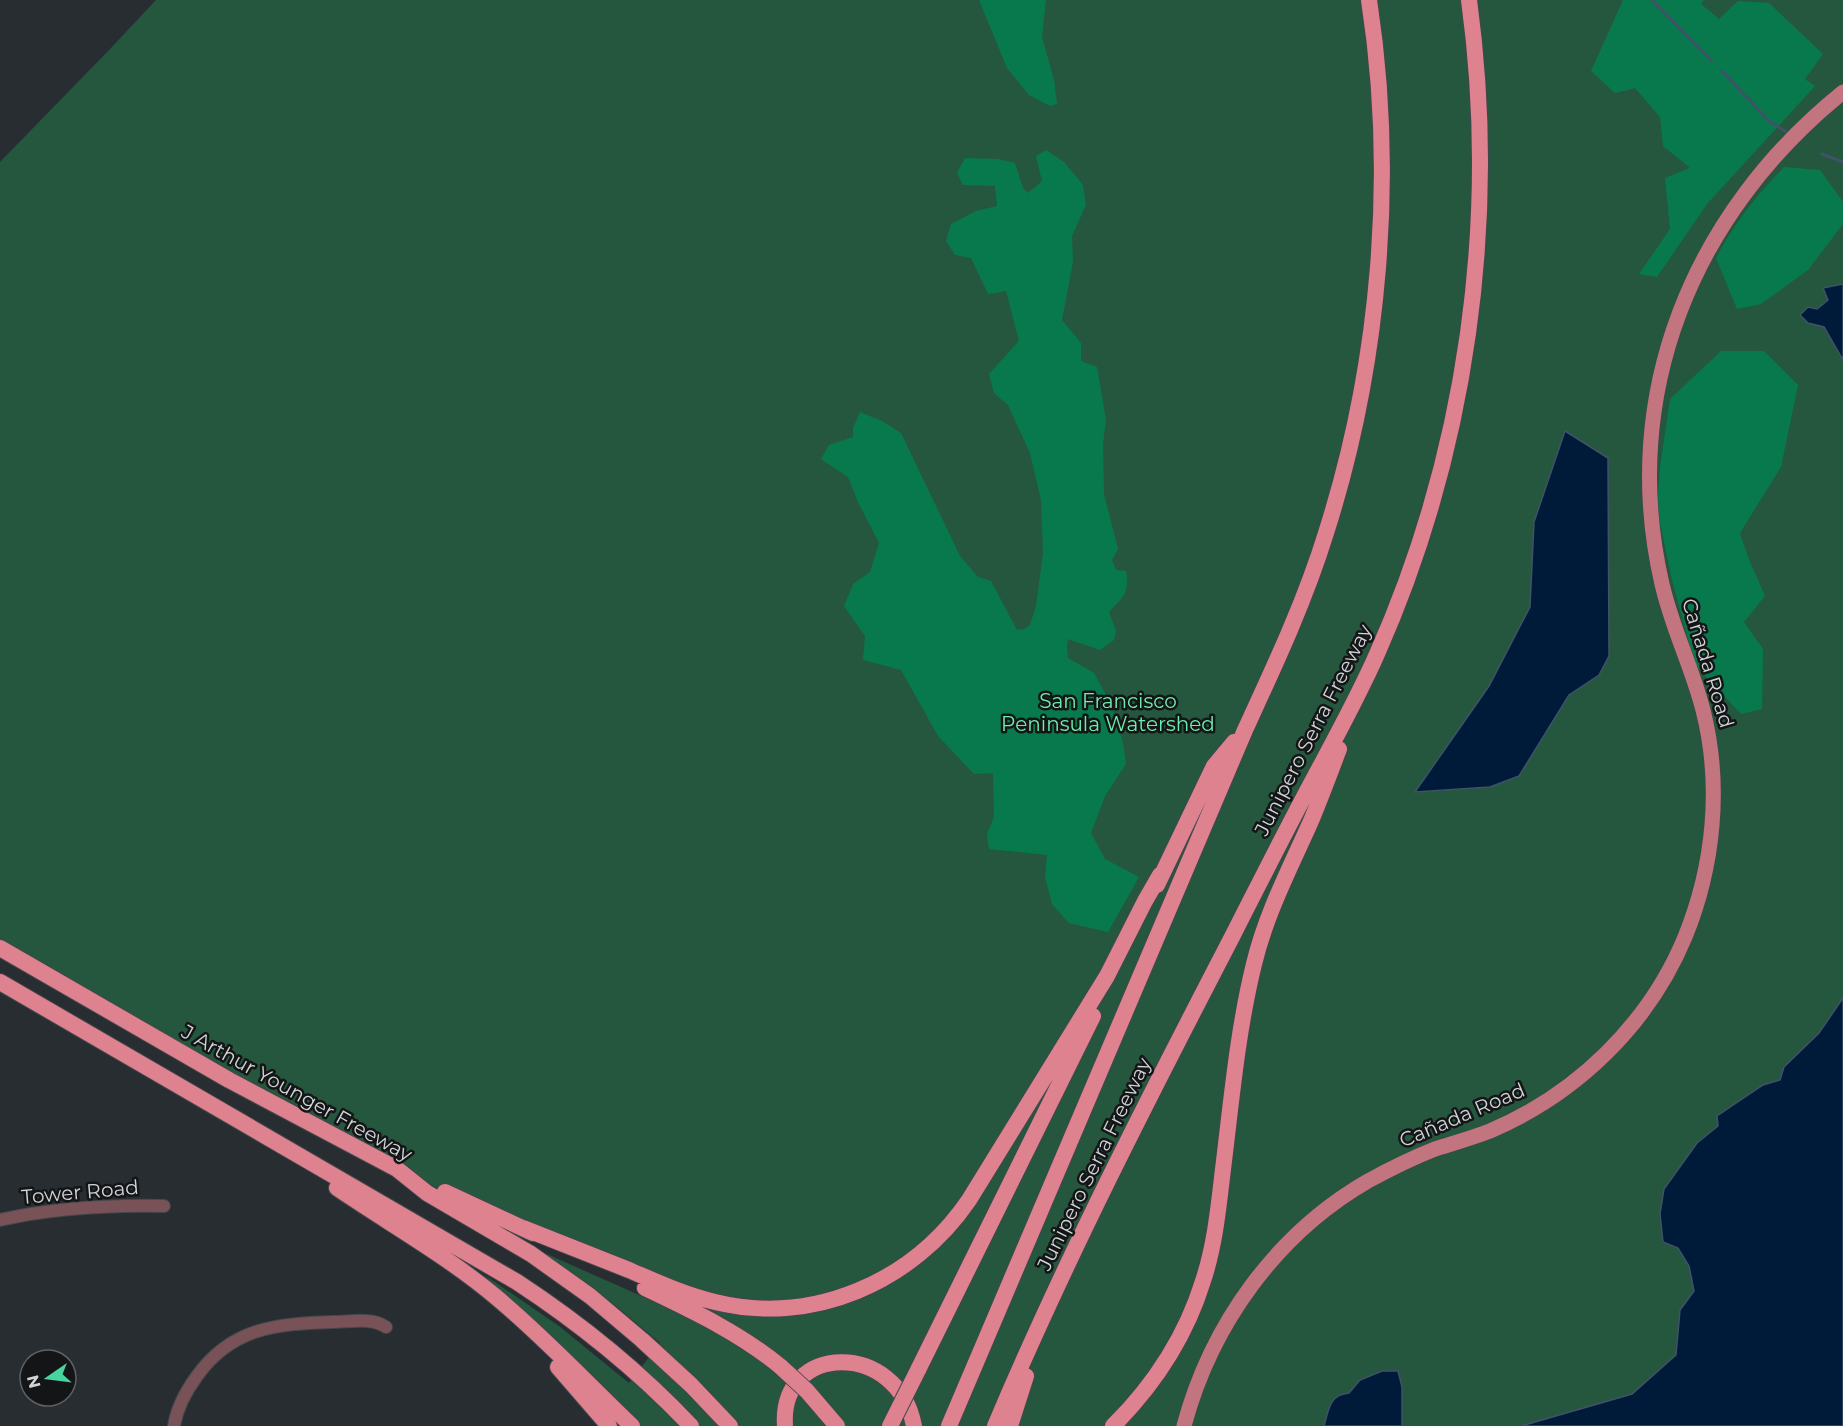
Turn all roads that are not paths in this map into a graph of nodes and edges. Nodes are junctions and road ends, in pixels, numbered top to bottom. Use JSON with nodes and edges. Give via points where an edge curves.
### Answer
{"nodes":[{"id":1,"x":1370,"y":0,"type":"edge"},
{"id":2,"x":1469,"y":0,"type":"edge"},
{"id":3,"x":1843,"y":92,"type":"edge"},
{"id":4,"x":1361,"y":689,"type":"junction"},
{"id":5,"x":1245,"y":730,"type":"junction"},
{"id":6,"x":1160,"y":875,"type":"junction"},
{"id":7,"x":1,"y":948,"type":"edge"},
{"id":8,"x":0,"y":982,"type":"edge"},
{"id":9,"x":236,"y":1118,"type":"junction"},
{"id":10,"x":397,"y":1169,"type":"junction"},
{"id":11,"x":164,"y":1206,"type":"dead end"},
{"id":12,"x":0,"y":1220,"type":"edge"},
{"id":13,"x":523,"y":1228,"type":"junction"},
{"id":14,"x":496,"y":1296,"type":"junction"},
{"id":15,"x":1047,"y":1309,"type":"junction"},
{"id":16,"x":386,"y":1327,"type":"dead end"},
{"id":17,"x":174,"y":1426,"type":"edge"},
{"id":18,"x":609,"y":1426,"type":"edge"},
{"id":19,"x":632,"y":1426,"type":"edge"},
{"id":20,"x":692,"y":1426,"type":"edge"},
{"id":21,"x":730,"y":1426,"type":"edge"},
{"id":22,"x":785,"y":1426,"type":"edge"},
{"id":23,"x":837,"y":1426,"type":"edge"},
{"id":24,"x":890,"y":1426,"type":"edge"},
{"id":25,"x":914,"y":1426,"type":"edge"},
{"id":26,"x":949,"y":1426,"type":"edge"},
{"id":27,"x":995,"y":1426,"type":"edge"},
{"id":28,"x":1010,"y":1426,"type":"edge"},
{"id":29,"x":1113,"y":1426,"type":"edge"},
{"id":30,"x":1184,"y":1426,"type":"edge"}],
"edges":[{"from":1,"to":5,"type":"highway","name":"Junipero Serra Freeway","via":[[1382,163],[1374,306],[1364,382],[1321,550],[1287,640]]},
{"from":2,"to":4,"type":"highway","name":"Junipero Serra Freeway","via":[[1481,165],[1479,232],[1465,354],[1430,509],[1396,610]]},
{"from":3,"to":30,"type":"main road","name":"Cañada Road","via":[[1778,152],[1746,190],[1718,233],[1692,280],[1673,332],[1656,401],[1650,473],[1655,548],[1672,619],[1704,712],[1713,786],[1705,874],[1696,908],[1670,969],[1633,1024],[1604,1056],[1561,1092],[1508,1123],[1388,1171],[1342,1198],[1300,1232],[1260,1275],[1231,1316],[1205,1363]]},
{"from":4,"to":15,"type":"highway","name":"Junipero Serra Freeway","via":[[1130,1135]]},
{"from":4,"to":29,"type":"highway","via":[[1255,960],[1239,1043],[1217,1222],[1203,1281],[1170,1354],[1147,1388]]},
{"from":5,"to":6,"type":"highway","via":[[1214,766]]},
{"from":5,"to":26,"type":"highway","name":"Junipero Serra Freeway"},
{"from":6,"to":13,"type":"highway","via":[[1102,984],[966,1206],[927,1249],[882,1280],[815,1304],[735,1306],[683,1292]]},
{"from":6,"to":24,"type":"highway","bridge":true},
{"from":7,"to":10,"type":"highway","name":"J Arthur Younger Freeway","via":[[229,1080]]},
{"from":8,"to":9,"type":"highway"},
{"from":9,"to":14,"type":"highway","via":[[250,1133]]},
{"from":9,"to":20,"type":"highway","via":[[534,1292],[617,1355]]},
{"from":10,"to":13,"type":"highway"},
{"from":10,"to":21,"type":"highway","name":"J Arthur Younger Freeway","via":[[427,1193],[523,1250],[590,1296],[667,1362]]},
{"from":11,"to":12,"type":"street","name":"Tower Road","via":[[105,1206]]},
{"from":13,"to":23,"type":"highway","bridge":true,"via":[[746,1341],[807,1391]]},
{"from":14,"to":18,"type":"highway"},
{"from":14,"to":19,"type":"highway"},
{"from":15,"to":27,"type":"highway","name":"Junipero Serra Freeway"},
{"from":15,"to":28,"type":"highway"},
{"from":16,"to":17,"type":"street","via":[[373,1321],[305,1323],[246,1334],[222,1348],[200,1371],[179,1405]]},
{"from":22,"to":25,"type":"highway","via":[[788,1400],[800,1380],[822,1365],[843,1362],[871,1368],[891,1382],[907,1403]]}]}
